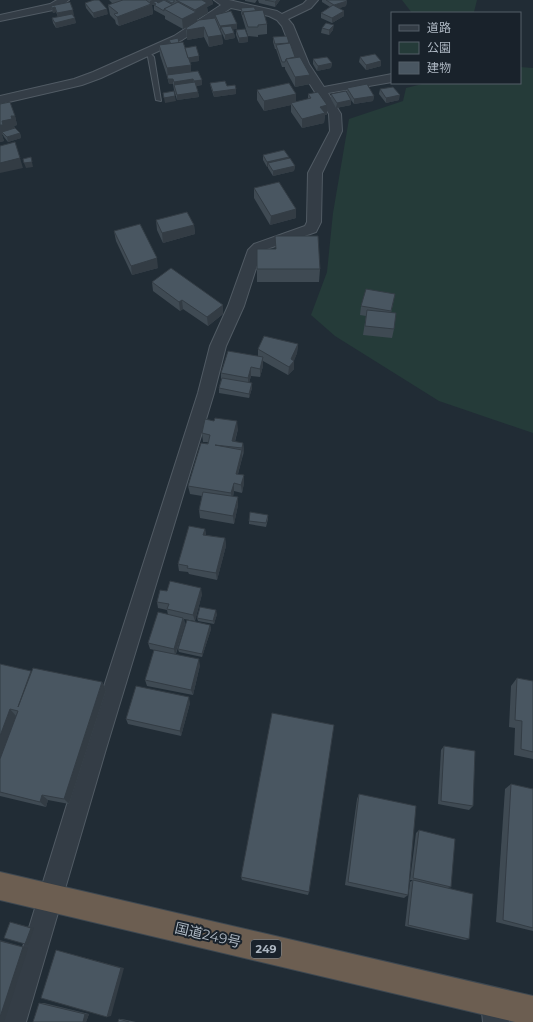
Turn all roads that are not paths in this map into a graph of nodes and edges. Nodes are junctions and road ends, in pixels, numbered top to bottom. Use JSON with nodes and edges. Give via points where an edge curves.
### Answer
{"nodes":[{"id":1,"x":64,"y":0,"type":"edge"},
{"id":2,"x":313,"y":0,"type":"edge"},
{"id":3,"x":224,"y":2,"type":"edge"},
{"id":4,"x":0,"y":18,"type":"edge"},
{"id":5,"x":282,"y":18,"type":"junction"},
{"id":6,"x":147,"y":52,"type":"junction"},
{"id":7,"x":391,"y":78,"type":"edge"},
{"id":8,"x":320,"y":91,"type":"junction"},
{"id":9,"x":0,"y":100,"type":"edge"},
{"id":10,"x":159,"y":100,"type":"dead end"},
{"id":11,"x":0,"y":886,"type":"edge"},
{"id":12,"x":51,"y":898,"type":"junction"},
{"id":13,"x":533,"y":1011,"type":"edge"},
{"id":14,"x":494,"y":1012,"type":"edge"},
{"id":15,"x":13,"y":1022,"type":"edge"}],
"edges":[{"from":1,"to":4,"type":"street","via":[[54,7]]},
{"from":2,"to":5,"type":"street","via":[[307,6]]},
{"from":3,"to":5,"type":"street","via":[[263,10]]},
{"from":3,"to":6,"type":"street","via":[[222,10],[178,38]]},
{"from":5,"to":8,"type":"street","via":[[303,64]]},
{"from":6,"to":9,"type":"street","via":[[78,82]]},
{"from":6,"to":10,"type":"lane","via":[[151,57]]},
{"from":7,"to":8,"type":"street"},
{"from":8,"to":12,"type":"street","via":[[335,114],[336,131],[315,173],[314,222],[311,229],[259,247],[253,254],[236,306],[218,346],[204,400]]},
{"from":11,"to":12,"type":"highway","name":"国道249号","number":"249"},
{"from":12,"to":14,"type":"highway","name":"国道249号","number":"249"},
{"from":12,"to":15,"type":"street"},
{"from":13,"to":14,"type":"highway","name":"国道249号","number":"249"}]}
